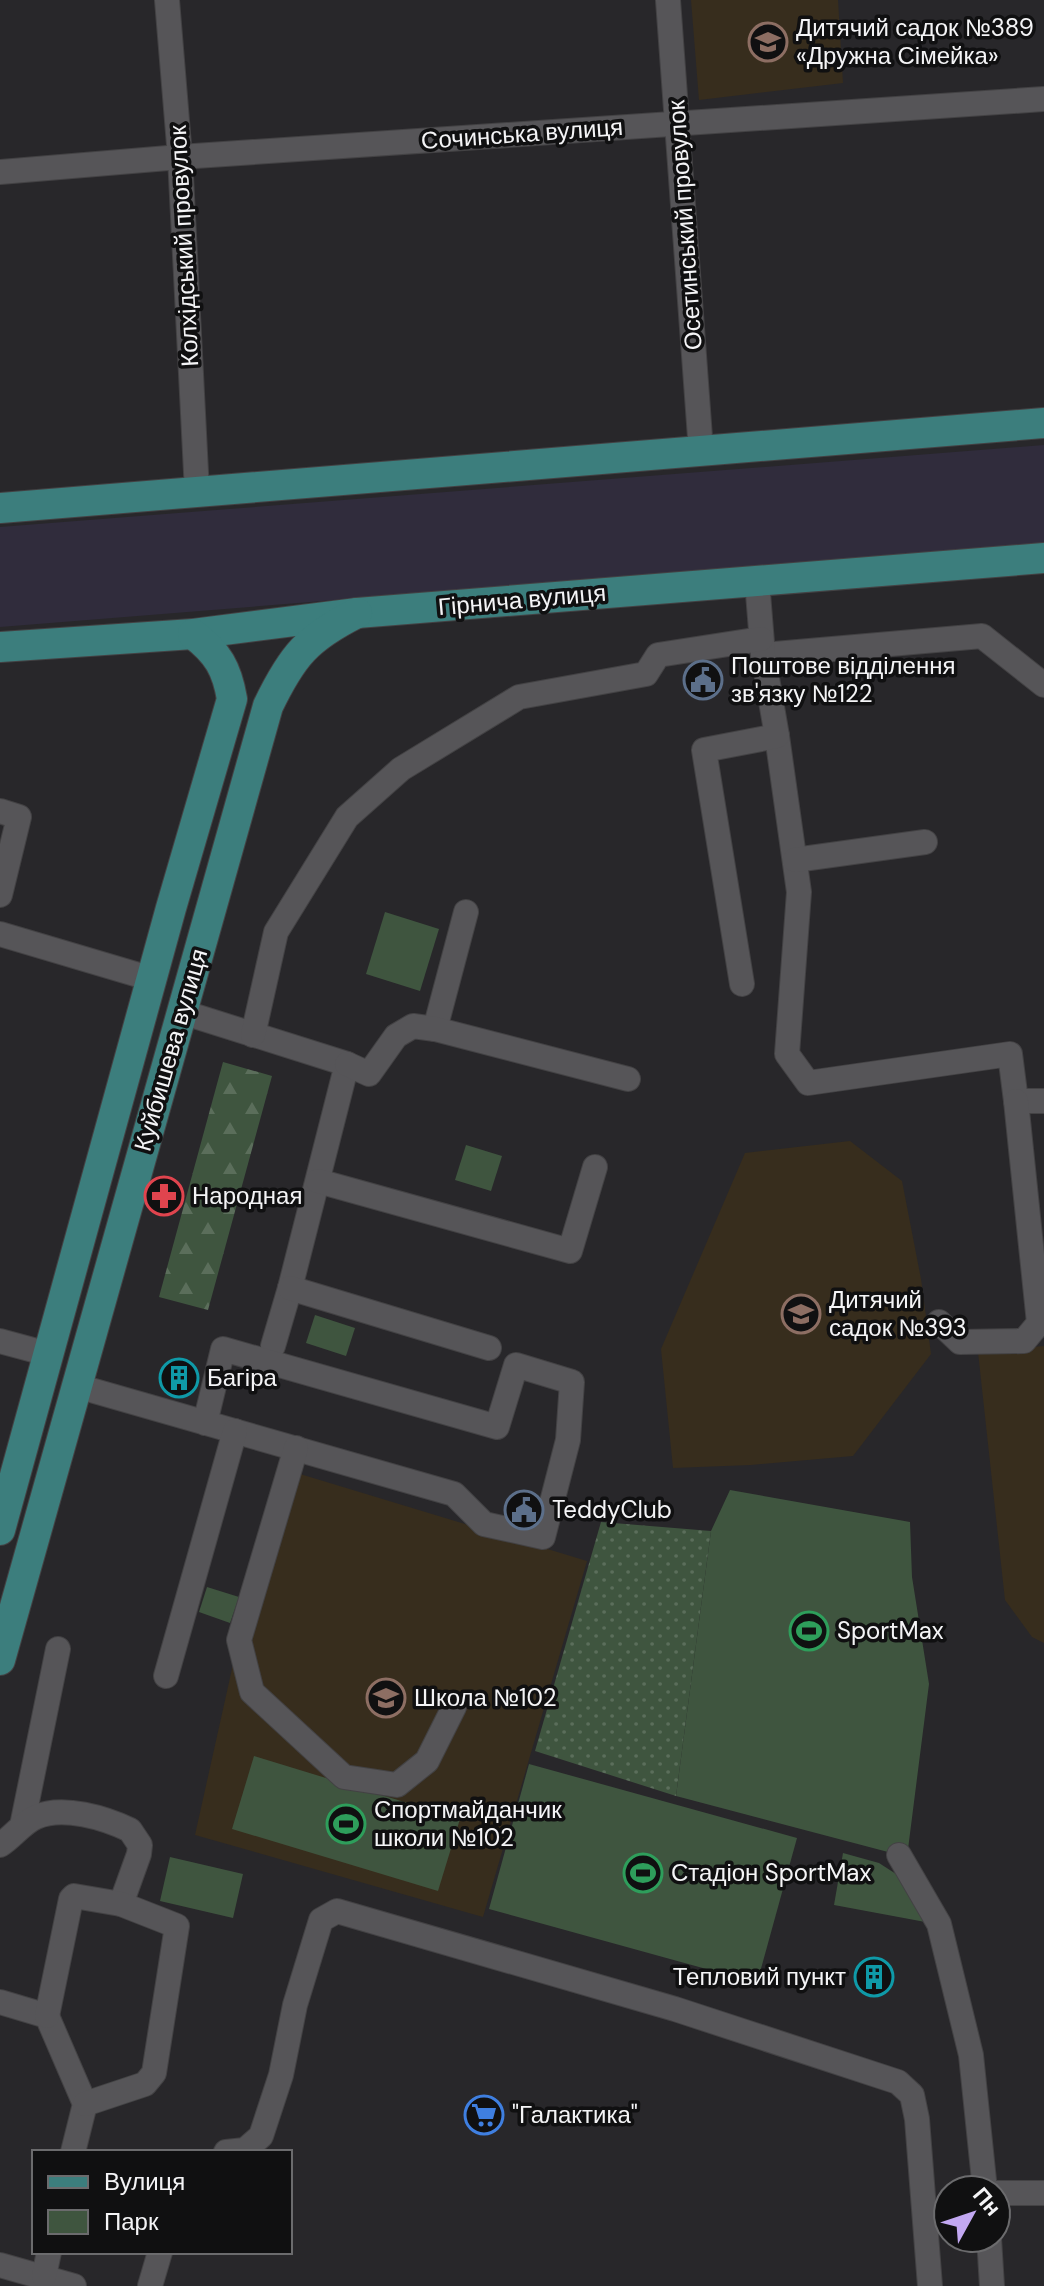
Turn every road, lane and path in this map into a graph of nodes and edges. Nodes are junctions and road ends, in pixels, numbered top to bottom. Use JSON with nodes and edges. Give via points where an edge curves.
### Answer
{"nodes":[{"id":1,"x":167,"y":0,"type":"edge"},
{"id":2,"x":668,"y":0,"type":"edge"},
{"id":3,"x":1044,"y":99,"type":"edge"},
{"id":4,"x":679,"y":124,"type":"junction"},
{"id":5,"x":180,"y":157,"type":"junction"},
{"id":6,"x":0,"y":172,"type":"edge"},
{"id":7,"x":1044,"y":423,"type":"edge"},
{"id":8,"x":701,"y":451,"type":"junction"},
{"id":9,"x":197,"y":492,"type":"junction"},
{"id":10,"x":0,"y":508,"type":"edge"},
{"id":11,"x":1044,"y":558,"type":"edge"},
{"id":12,"x":757,"y":581,"type":"junction"},
{"id":13,"x":357,"y":613,"type":"junction"},
{"id":14,"x":193,"y":634,"type":"junction"},
{"id":15,"x":0,"y":647,"type":"edge"},
{"id":16,"x":762,"y":647,"type":"junction"},
{"id":17,"x":1044,"y":685,"type":"edge"},
{"id":18,"x":232,"y":699,"type":"junction"},
{"id":19,"x":268,"y":706,"type":"junction"},
{"id":20,"x":777,"y":736,"type":"junction"},
{"id":21,"x":0,"y":811,"type":"edge"},
{"id":22,"x":925,"y":842,"type":"dead end"},
{"id":23,"x":795,"y":860,"type":"junction"},
{"id":24,"x":0,"y":895,"type":"edge"},
{"id":25,"x":466,"y":912,"type":"dead end"},
{"id":26,"x":0,"y":934,"type":"edge"},
{"id":27,"x":152,"y":979,"type":"junction"},
{"id":28,"x":742,"y":984,"type":"dead end"},
{"id":29,"x":182,"y":1012,"type":"junction"},
{"id":30,"x":435,"y":1029,"type":"junction"},
{"id":31,"x":253,"y":1035,"type":"junction"},
{"id":32,"x":347,"y":1064,"type":"junction"},
{"id":33,"x":628,"y":1079,"type":"dead end"},
{"id":34,"x":1016,"y":1101,"type":"junction"},
{"id":35,"x":1044,"y":1101,"type":"edge"},
{"id":36,"x":595,"y":1167,"type":"dead end"},
{"id":37,"x":318,"y":1181,"type":"junction"},
{"id":38,"x":290,"y":1288,"type":"junction"},
{"id":39,"x":939,"y":1322,"type":"dead end"},
{"id":40,"x":0,"y":1341,"type":"edge"},
{"id":41,"x":273,"y":1346,"type":"dead end"},
{"id":42,"x":489,"y":1348,"type":"dead end"},
{"id":43,"x":48,"y":1354,"type":"junction"},
{"id":44,"x":77,"y":1386,"type":"junction"},
{"id":45,"x":205,"y":1423,"type":"junction"},
{"id":46,"x":235,"y":1431,"type":"junction"},
{"id":47,"x":296,"y":1448,"type":"junction"},
{"id":48,"x":7,"y":1470,"type":"edge"},
{"id":49,"x":0,"y":1530,"type":"edge"},
{"id":50,"x":58,"y":1649,"type":"dead end"},
{"id":51,"x":0,"y":1660,"type":"edge"},
{"id":52,"x":166,"y":1676,"type":"dead end"},
{"id":53,"x":454,"y":1707,"type":"dead end"},
{"id":54,"x":22,"y":1826,"type":"junction"},
{"id":55,"x":0,"y":1845,"type":"edge"},
{"id":56,"x":899,"y":1855,"type":"dead end"},
{"id":57,"x":121,"y":1904,"type":"junction"},
{"id":58,"x":0,"y":2002,"type":"edge"},
{"id":59,"x":47,"y":2016,"type":"junction"},
{"id":60,"x":85,"y":2104,"type":"junction"},
{"id":61,"x":74,"y":2150,"type":"edge"},
{"id":62,"x":245,"y":2150,"type":"edge"},
{"id":63,"x":983,"y":2174,"type":"edge"},
{"id":64,"x":1012,"y":2193,"type":"edge"},
{"id":65,"x":1044,"y":2193,"type":"edge"},
{"id":66,"x":49,"y":2254,"type":"edge"},
{"id":67,"x":159,"y":2254,"type":"edge"},
{"id":68,"x":990,"y":2254,"type":"edge"},
{"id":69,"x":0,"y":2265,"type":"edge"},
{"id":70,"x":44,"y":2276,"type":"junction"},
{"id":71,"x":74,"y":2286,"type":"edge"},
{"id":72,"x":150,"y":2286,"type":"edge"},
{"id":73,"x":930,"y":2286,"type":"edge"},
{"id":74,"x":992,"y":2286,"type":"edge"}],
"edges":[{"from":1,"to":5,"type":"street","name":"Колхідський провулок"},
{"from":2,"to":4,"type":"street","name":"Осетинський провулок"},
{"from":3,"to":4,"type":"street","name":"Сочинська вулиця"},
{"from":4,"to":5,"type":"street","name":"Сочинська вулиця"},
{"from":4,"to":8,"type":"street","name":"Осетинський провулок"},
{"from":5,"to":6,"type":"street","name":"Сочинська вулиця"},
{"from":5,"to":9,"type":"street","name":"Колхідський провулок"},
{"from":7,"to":8,"type":"main road"},
{"from":8,"to":9,"type":"main road"},
{"from":9,"to":10,"type":"main road"},
{"from":11,"to":12,"type":"main road","name":"Гірнича вулиця"},
{"from":12,"to":13,"type":"main road","name":"Гірнича вулиця"},
{"from":12,"to":16,"type":"street"},
{"from":13,"to":14,"type":"main road","name":"Гірнича вулиця"},
{"from":13,"to":19,"type":"main road","name":"Куйбишева вулиця","via":[[325,629],[298,653]]},
{"from":14,"to":15,"type":"main road","name":"Гірнича вулиця"},
{"from":14,"to":18,"type":"main road","via":[[221,661]]},
{"from":16,"to":17,"type":"street","via":[[982,636]]},
{"from":16,"to":20,"type":"street"},
{"from":16,"to":31,"type":"street","via":[[658,655],[646,674],[519,697],[401,769],[347,817],[276,932]]},
{"from":18,"to":19,"type":"main road","via":[[252,690]]},
{"from":18,"to":27,"type":"main road","name":"Куйбишева вулиця"},
{"from":19,"to":29,"type":"main road","name":"Куйбишева вулиця"},
{"from":20,"to":23,"type":"street"},
{"from":20,"to":28,"type":"street","via":[[704,750]]},
{"from":21,"to":24,"type":"street","via":[[19,817]]},
{"from":22,"to":23,"type":"street"},
{"from":23,"to":34,"type":"street","via":[[799,892],[787,1054],[808,1083],[1010,1054]]},
{"from":25,"to":30,"type":"street"},
{"from":26,"to":27,"type":"street"},
{"from":27,"to":43,"type":"main road","name":"Куйбишева вулиця"},
{"from":29,"to":31,"type":"street"},
{"from":29,"to":44,"type":"main road","name":"Куйбишева вулиця"},
{"from":30,"to":32,"type":"street","via":[[413,1026],[396,1036],[369,1074]]},
{"from":30,"to":33,"type":"street"},
{"from":31,"to":32,"type":"street"},
{"from":32,"to":37,"type":"street"},
{"from":34,"to":35,"type":"street"},
{"from":34,"to":39,"type":"street","via":[[1039,1323],[1024,1341],[960,1342]]},
{"from":36,"to":37,"type":"street","via":[[570,1251]]},
{"from":37,"to":38,"type":"street"},
{"from":38,"to":41,"type":"street"},
{"from":38,"to":42,"type":"street"},
{"from":40,"to":43,"type":"street"},
{"from":43,"to":48,"type":"main road","name":"Куйбишева вулиця"},
{"from":44,"to":45,"type":"street"},
{"from":44,"to":51,"type":"main road","name":"Куйбишева вулиця"},
{"from":45,"to":46,"type":"street"},
{"from":45,"to":47,"type":"street","via":[[223,1349],[497,1427],[516,1365],[572,1382],[568,1440],[543,1537],[484,1524],[454,1494]]},
{"from":46,"to":47,"type":"street"},
{"from":46,"to":52,"type":"street"},
{"from":47,"to":53,"type":"street","via":[[239,1640],[252,1692],[344,1777],[397,1785],[427,1761]]},
{"from":48,"to":49,"type":"main road","name":"Куйбишева вулиця"},
{"from":50,"to":54,"type":"street"},
{"from":54,"to":55,"type":"street"},
{"from":54,"to":57,"type":"street","via":[[58,1812],[130,1830],[140,1845],[139,1854]]},
{"from":56,"to":63,"type":"street","via":[[939,1924],[971,2055]]},
{"from":57,"to":59,"type":"street","via":[[78,1895],[71,1899]]},
{"from":57,"to":60,"type":"street","via":[[177,1926],[154,2073],[145,2084]]},
{"from":58,"to":59,"type":"street"},
{"from":59,"to":60,"type":"street"},
{"from":60,"to":61,"type":"street"},
{"from":62,"to":73,"type":"street","via":[[261,2136],[321,1920],[337,1911],[675,2009],[898,2082],[912,2095],[917,2119]]},
{"from":64,"to":65,"type":"street"},
{"from":66,"to":70,"type":"street"},
{"from":67,"to":72,"type":"street"},
{"from":68,"to":74,"type":"street"},
{"from":69,"to":70,"type":"street"},
{"from":70,"to":71,"type":"street"}]}
